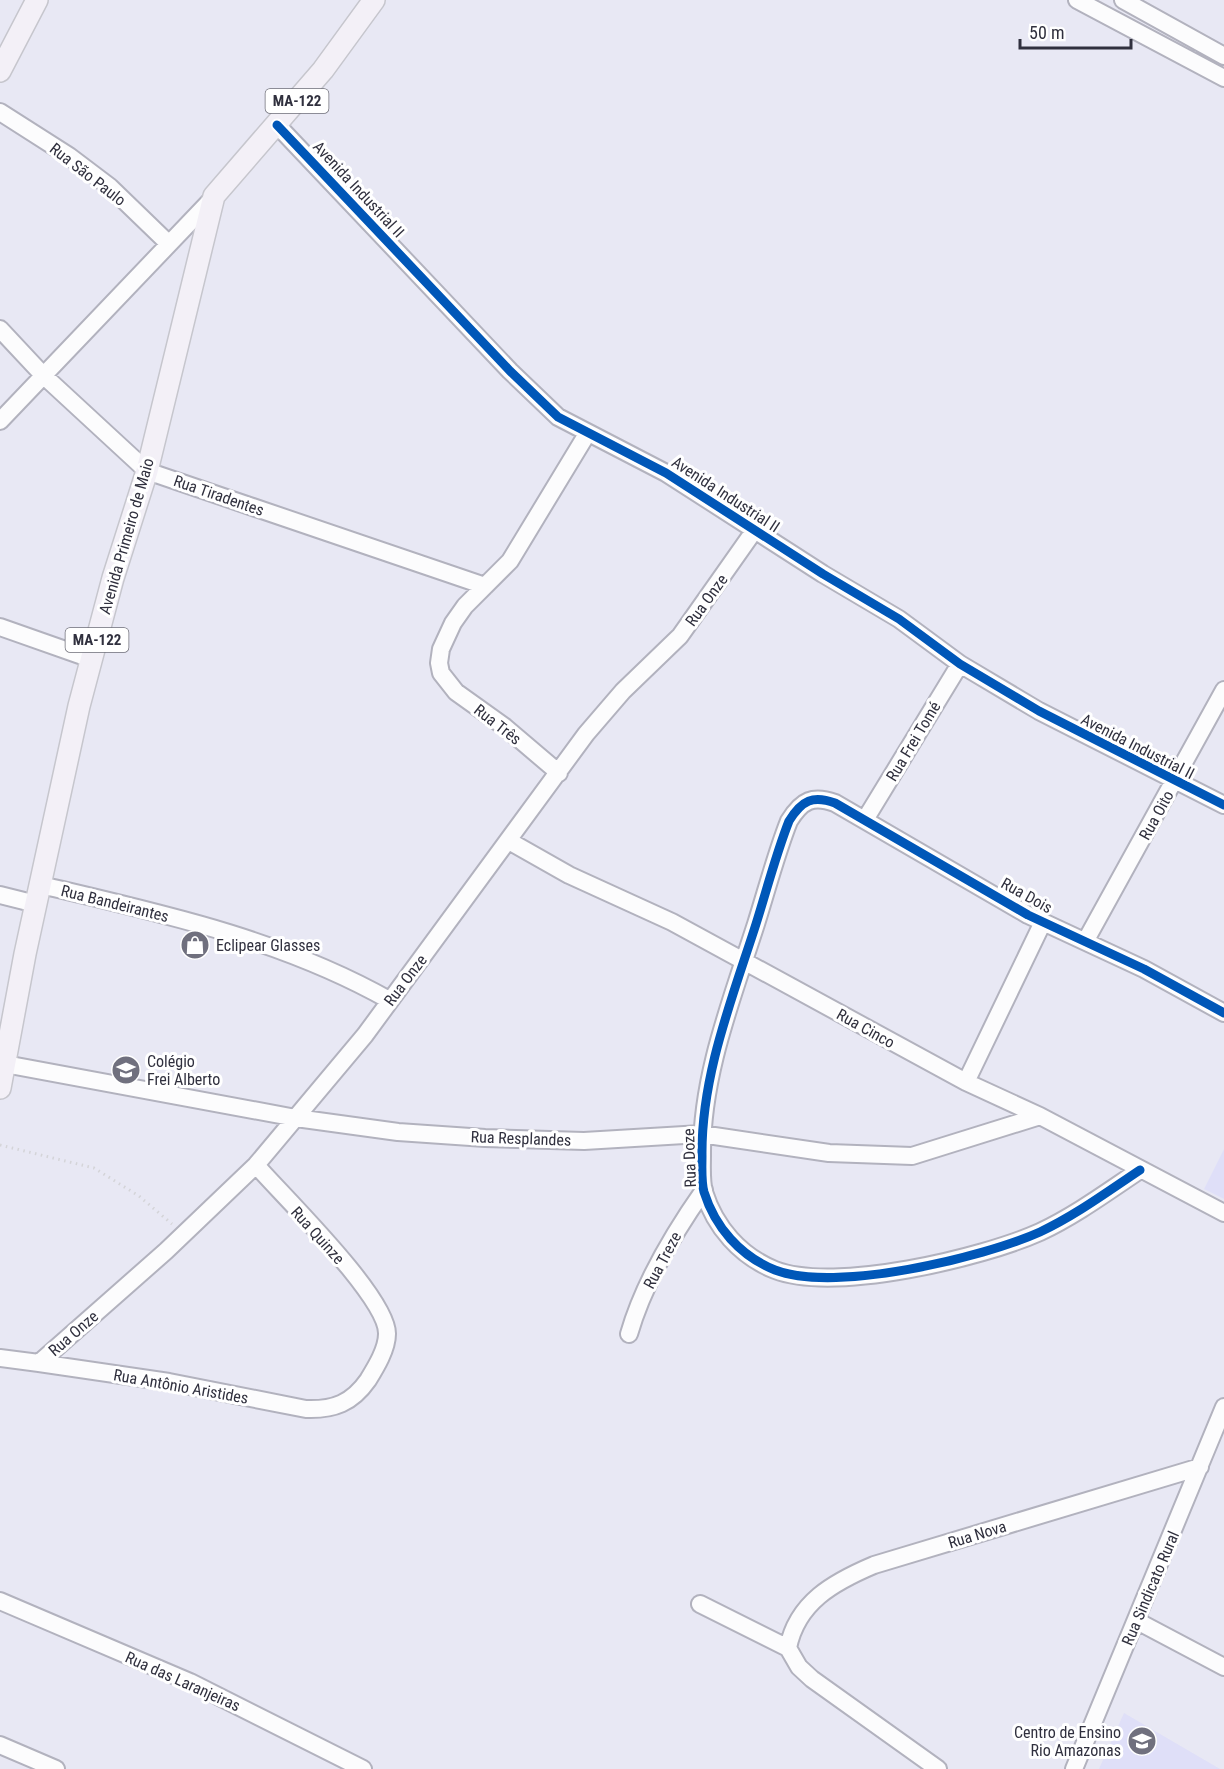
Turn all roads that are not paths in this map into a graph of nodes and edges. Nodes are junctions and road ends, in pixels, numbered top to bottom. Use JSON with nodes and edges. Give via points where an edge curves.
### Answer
{"nodes":[{"id":1,"x":37,"y":0,"type":"edge"},
{"id":2,"x":374,"y":0,"type":"edge"},
{"id":3,"x":1077,"y":0,"type":"edge"},
{"id":4,"x":1122,"y":0,"type":"edge"},
{"id":5,"x":1224,"y":56,"type":"edge"},
{"id":6,"x":0,"y":71,"type":"edge"},
{"id":7,"x":1224,"y":78,"type":"edge"},
{"id":8,"x":0,"y":112,"type":"edge"},
{"id":9,"x":277,"y":124,"type":"junction"},
{"id":10,"x":214,"y":196,"type":"junction"},
{"id":11,"x":170,"y":244,"type":"junction"},
{"id":12,"x":0,"y":329,"type":"edge"},
{"id":13,"x":43,"y":375,"type":"junction"},
{"id":14,"x":0,"y":421,"type":"edge"},
{"id":15,"x":587,"y":434,"type":"junction"},
{"id":16,"x":147,"y":471,"type":"junction"},
{"id":17,"x":754,"y":531,"type":"junction"},
{"id":18,"x":485,"y":586,"type":"junction"},
{"id":19,"x":0,"y":627,"type":"edge"},
{"id":20,"x":91,"y":659,"type":"junction"},
{"id":21,"x":960,"y":664,"type":"junction"},
{"id":22,"x":1224,"y":690,"type":"edge"},
{"id":23,"x":559,"y":773,"type":"junction"},
{"id":24,"x":1174,"y":782,"type":"junction"},
{"id":25,"x":818,"y":797,"type":"joint"},
{"id":26,"x":1224,"y":805,"type":"edge"},
{"id":27,"x":866,"y":818,"type":"junction"},
{"id":28,"x":509,"y":841,"type":"junction"},
{"id":29,"x":38,"y":894,"type":"junction"},
{"id":30,"x":0,"y":895,"type":"edge"},
{"id":31,"x":1043,"y":922,"type":"junction"},
{"id":32,"x":1086,"y":940,"type":"junction"},
{"id":33,"x":744,"y":962,"type":"junction"},
{"id":34,"x":389,"y":1000,"type":"junction"},
{"id":35,"x":1224,"y":1013,"type":"edge"},
{"id":36,"x":3,"y":1063,"type":"edge"},
{"id":37,"x":966,"y":1082,"type":"junction"},
{"id":38,"x":0,"y":1088,"type":"edge"},
{"id":39,"x":1040,"y":1116,"type":"junction"},
{"id":40,"x":296,"y":1119,"type":"junction"},
{"id":41,"x":701,"y":1134,"type":"junction"},
{"id":42,"x":256,"y":1165,"type":"junction"},
{"id":43,"x":1140,"y":1170,"type":"junction"},
{"id":44,"x":704,"y":1190,"type":"junction"},
{"id":45,"x":1224,"y":1213,"type":"edge"},
{"id":46,"x":629,"y":1334,"type":"dead end"},
{"id":47,"x":0,"y":1359,"type":"edge"},
{"id":48,"x":39,"y":1363,"type":"junction"},
{"id":49,"x":1224,"y":1407,"type":"edge"},
{"id":50,"x":324,"y":1410,"type":"joint"},
{"id":51,"x":1200,"y":1467,"type":"junction"},
{"id":52,"x":0,"y":1601,"type":"edge"},
{"id":53,"x":700,"y":1604,"type":"dead end"},
{"id":54,"x":1137,"y":1621,"type":"junction"},
{"id":55,"x":788,"y":1648,"type":"junction"},
{"id":56,"x":1224,"y":1668,"type":"edge"},
{"id":57,"x":0,"y":1745,"type":"edge"},
{"id":58,"x":18,"y":1761,"type":"edge"},
{"id":59,"x":56,"y":1769,"type":"edge"},
{"id":60,"x":363,"y":1769,"type":"edge"},
{"id":61,"x":938,"y":1769,"type":"edge"},
{"id":62,"x":1074,"y":1769,"type":"edge"}],
"edges":[{"from":1,"to":6,"type":"main road"},
{"from":2,"to":9,"type":"main road","number":"MA-122","via":[[346,42]]},
{"from":3,"to":7,"type":"street"},
{"from":4,"to":5,"type":"street"},
{"from":8,"to":11,"type":"street","name":"Rua São Paulo","via":[[110,187]]},
{"from":9,"to":10,"type":"main road","number":"MA-122"},
{"from":9,"to":15,"type":"street","name":"Avenida Industrial II","via":[[540,402]]},
{"from":10,"to":11,"type":"street"},
{"from":10,"to":16,"type":"main road","name":"Avenida Primeiro de Maio","number":"MA-122"},
{"from":11,"to":13,"type":"street"},
{"from":12,"to":13,"type":"street","name":"Rua Tiradentes"},
{"from":13,"to":14,"type":"street"},
{"from":13,"to":16,"type":"street","name":"Rua Tiradentes"},
{"from":15,"to":17,"type":"street","name":"Avenida Industrial II","via":[[666,473]]},
{"from":15,"to":18,"type":"street","via":[[510,561]]},
{"from":16,"to":18,"type":"street","name":"Rua Tiradentes"},
{"from":16,"to":20,"type":"main road","name":"Avenida Primeiro de Maio","number":"MA-122"},
{"from":17,"to":21,"type":"street","name":"Avenida Industrial II","via":[[899,619]]},
{"from":17,"to":23,"type":"street","name":"Rua Onze","via":[[680,636],[623,690]]},
{"from":18,"to":23,"type":"street","name":"Rua Três","via":[[465,606],[445,638],[441,673],[456,692]]},
{"from":19,"to":20,"type":"street"},
{"from":20,"to":29,"type":"main road","name":"Avenida Primeiro de Maio","number":"MA-122"},
{"from":21,"to":24,"type":"street","name":"Avenida Industrial II","via":[[1081,735]]},
{"from":21,"to":27,"type":"street","name":"Rua Frei Tomé"},
{"from":22,"to":24,"type":"street","name":"Rua Oito"},
{"from":23,"to":28,"type":"street","name":"Rua Onze"},
{"from":24,"to":26,"type":"street","name":"Avenida Industrial II"},
{"from":24,"to":32,"type":"street","name":"Rua Oito"},
{"from":25,"to":27,"type":"street","name":"Rua Dois"},
{"from":25,"to":33,"type":"street","name":"Rua Doze","via":[[805,801],[789,820]]},
{"from":27,"to":31,"type":"street","name":"Rua Dois"},
{"from":28,"to":33,"type":"street","name":"Rua Cinco"},
{"from":28,"to":34,"type":"street","name":"Rua Onze"},
{"from":29,"to":30,"type":"street","name":"Rua Bandeirantes"},
{"from":29,"to":34,"type":"street","name":"Rua Bandeirantes","via":[[153,911],[247,938],[332,971]]},
{"from":29,"to":36,"type":"main road","name":"Avenida Primeiro de Maio","number":"MA-122"},
{"from":31,"to":32,"type":"street","name":"Rua Dois"},
{"from":31,"to":37,"type":"street"},
{"from":32,"to":35,"type":"street","name":"Rua Dois"},
{"from":33,"to":37,"type":"street","name":"Rua Cinco"},
{"from":33,"to":41,"type":"street","name":"Rua Doze","via":[[712,1069]]},
{"from":34,"to":40,"type":"street","name":"Rua Onze"},
{"from":36,"to":38,"type":"main road","name":"Avenida Primeiro de Maio","number":"MA-122"},
{"from":36,"to":40,"type":"street","name":"Rua Resplandes"},
{"from":37,"to":39,"type":"street","name":"Rua Cinco"},
{"from":39,"to":41,"type":"street","name":"Rua Resplandes","via":[[912,1156],[829,1153]]},
{"from":39,"to":43,"type":"street","name":"Rua Cinco"},
{"from":40,"to":41,"type":"street","name":"Rua Resplandes","via":[[398,1132],[548,1141]]},
{"from":40,"to":42,"type":"street","name":"Rua Onze"},
{"from":41,"to":44,"type":"street","name":"Rua Doze"},
{"from":42,"to":48,"type":"street","name":"Rua Onze"},
{"from":42,"to":50,"type":"street","name":"Rua Quinze","via":[[321,1236],[377,1306],[387,1333],[376,1368],[351,1399]]},
{"from":43,"to":44,"type":"street","name":"Rua Doze","via":[[1080,1211],[1009,1244],[911,1267],[833,1276],[791,1275],[742,1251],[715,1217]]},
{"from":43,"to":45,"type":"street","name":"Rua Cinco"},
{"from":44,"to":46,"type":"street","name":"Rua Treze","via":[[659,1262]]},
{"from":47,"to":48,"type":"street","name":"Rua Onze"},
{"from":48,"to":50,"type":"street","name":"Rua Antônio Aristides"},
{"from":49,"to":51,"type":"street","name":"Rua Sindicato Rural"},
{"from":51,"to":54,"type":"street","name":"Rua Sindicato Rural"},
{"from":51,"to":55,"type":"street","name":"Rua Nova","via":[[852,1574],[824,1589],[811,1602],[801,1615]]},
{"from":52,"to":60,"type":"street","name":"Rua das Laranjeiras","via":[[190,1682]]},
{"from":53,"to":55,"type":"street"},
{"from":54,"to":56,"type":"street"},
{"from":54,"to":62,"type":"street","name":"Rua Sindicato Rural"},
{"from":55,"to":61,"type":"street","via":[[812,1679]]},
{"from":57,"to":58,"type":"street"},
{"from":58,"to":59,"type":"street"}]}
